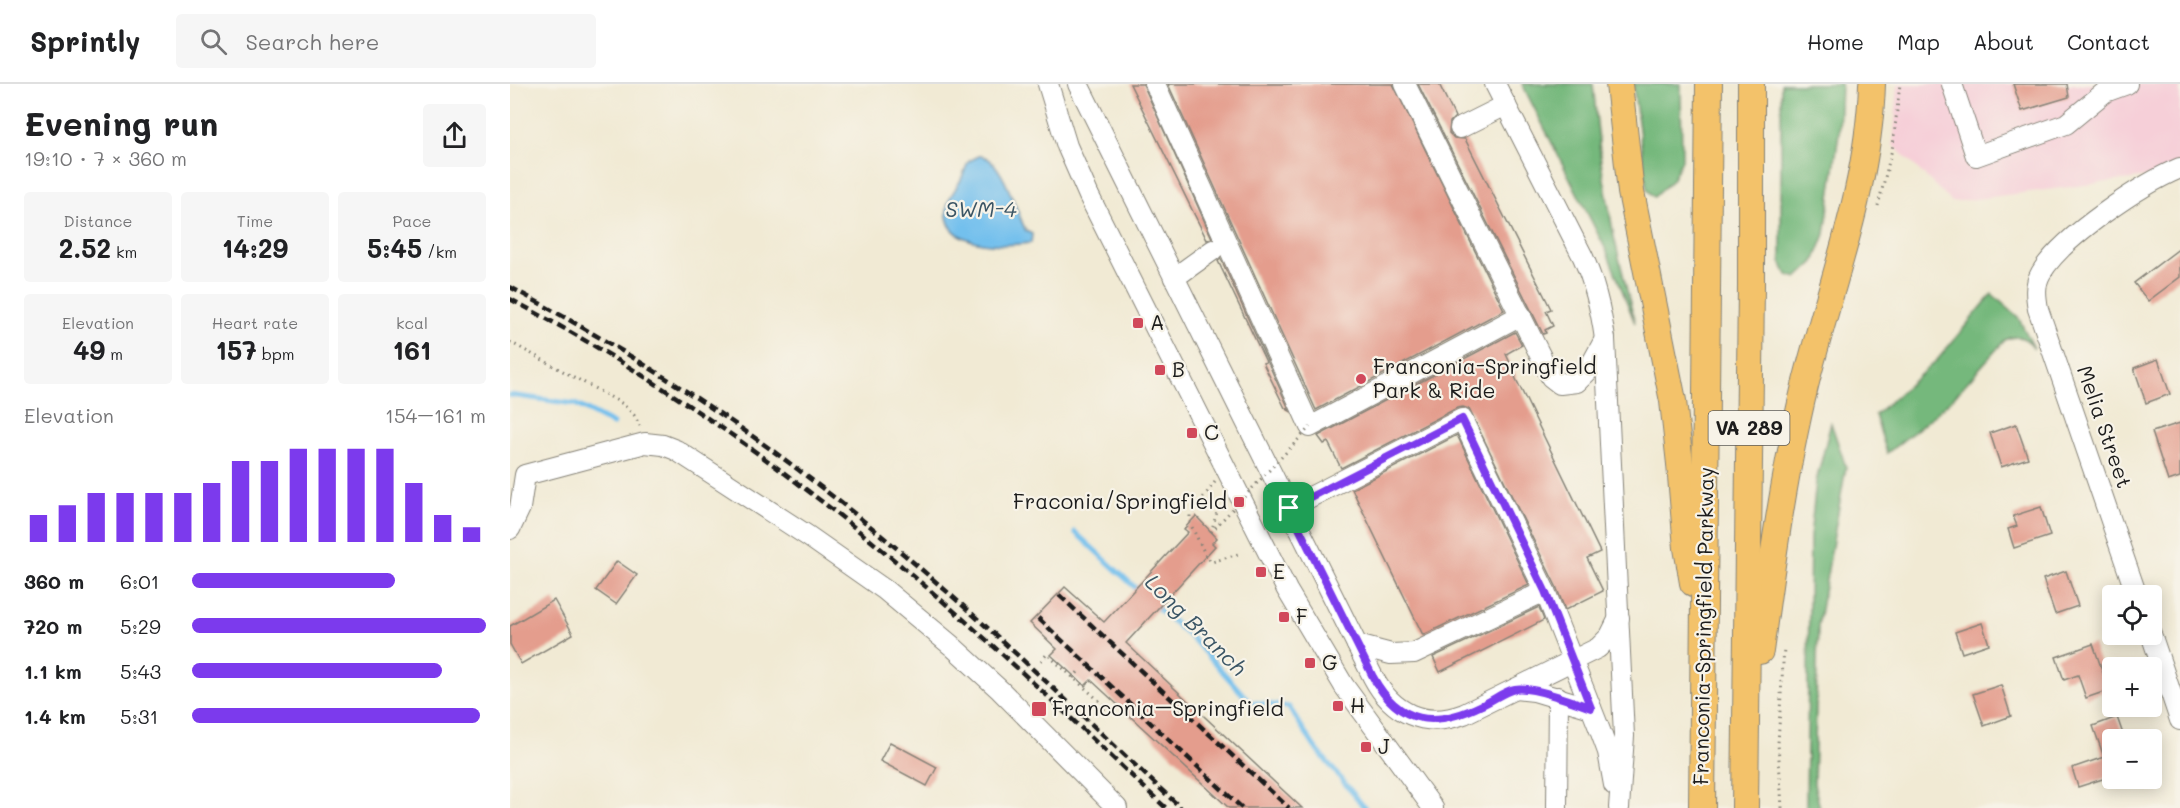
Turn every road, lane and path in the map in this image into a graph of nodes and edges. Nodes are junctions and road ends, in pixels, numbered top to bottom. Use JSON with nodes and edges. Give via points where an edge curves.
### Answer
{"nodes":[{"id":1,"x":1048,"y":84,"type":"edge"},
{"id":2,"x":1078,"y":84,"type":"edge"},
{"id":3,"x":1155,"y":84,"type":"edge"},
{"id":4,"x":1405,"y":84,"type":"edge"},
{"id":5,"x":1496,"y":84,"type":"edge"},
{"id":6,"x":1620,"y":84,"type":"edge"},
{"id":7,"x":1708,"y":84,"type":"edge"},
{"id":8,"x":1751,"y":84,"type":"edge"},
{"id":9,"x":1872,"y":84,"type":"edge"},
{"id":10,"x":1900,"y":84,"type":"edge"},
{"id":11,"x":1952,"y":84,"type":"edge"},
{"id":12,"x":2127,"y":84,"type":"edge"},
{"id":13,"x":1506,"y":105,"type":"junction"},
{"id":14,"x":1460,"y":128,"type":"dead end"},
{"id":15,"x":2180,"y":168,"type":"edge"},
{"id":16,"x":1876,"y":212,"type":"dead end"},
{"id":17,"x":1213,"y":250,"type":"dead end"},
{"id":18,"x":1174,"y":278,"type":"junction"},
{"id":19,"x":1521,"y":315,"type":"junction"},
{"id":20,"x":1605,"y":339,"type":"junction"},
{"id":21,"x":510,"y":342,"type":"edge"},
{"id":22,"x":1310,"y":427,"type":"junction"},
{"id":23,"x":645,"y":443,"type":"junction"},
{"id":24,"x":1207,"y":491,"type":"dead end"},
{"id":25,"x":1289,"y":508,"type":"junction"},
{"id":26,"x":1217,"y":512,"type":"dead end"},
{"id":27,"x":510,"y":530,"type":"edge"},
{"id":28,"x":1238,"y":554,"type":"dead end"},
{"id":29,"x":2133,"y":585,"type":"edge"},
{"id":30,"x":1545,"y":591,"type":"junction"},
{"id":31,"x":1619,"y":618,"type":"junction"},
{"id":32,"x":1357,"y":645,"type":"junction"},
{"id":33,"x":2155,"y":645,"type":"edge"},
{"id":34,"x":1784,"y":647,"type":"dead end"},
{"id":35,"x":1704,"y":649,"type":"junction"},
{"id":36,"x":1041,"y":661,"type":"dead end"},
{"id":37,"x":1571,"y":661,"type":"junction"},
{"id":38,"x":1079,"y":671,"type":"dead end"},
{"id":39,"x":1073,"y":678,"type":"junction"},
{"id":40,"x":1515,"y":689,"type":"junction"},
{"id":41,"x":1558,"y":698,"type":"junction"},
{"id":42,"x":1591,"y":708,"type":"junction"},
{"id":43,"x":1099,"y":714,"type":"dead end"},
{"id":44,"x":2180,"y":720,"type":"edge"},
{"id":45,"x":1745,"y":773,"type":"junction"},
{"id":46,"x":1117,"y":808,"type":"edge"},
{"id":47,"x":1433,"y":808,"type":"edge"},
{"id":48,"x":1557,"y":808,"type":"edge"},
{"id":49,"x":1618,"y":808,"type":"edge"},
{"id":50,"x":1702,"y":808,"type":"edge"},
{"id":51,"x":1745,"y":808,"type":"edge"},
{"id":52,"x":1782,"y":808,"type":"edge"}],
"edges":[{"from":1,"to":47,"type":"street","via":[[1067,146],[1089,196],[1278,573],[1344,686]]},
{"from":2,"to":18,"type":"street"},
{"from":3,"to":22,"type":"street"},
{"from":4,"to":19,"type":"street"},
{"from":5,"to":13,"type":"street"},
{"from":6,"to":35,"type":"main road","via":[[1631,192],[1673,401],[1686,548]]},
{"from":7,"to":35,"type":"main road","name":"Franconia-Springfield Parkway","number":"VA 289"},
{"from":8,"to":45,"type":"main road","name":"Franconia-Springfield Parkway","number":"VA 289"},
{"from":9,"to":45,"type":"main road","via":[[1863,170],[1805,386],[1785,481]]},
{"from":10,"to":16,"type":"path","via":[[1893,145]]},
{"from":11,"to":12,"type":"street","via":[[1976,156],[2066,124],[2105,92]]},
{"from":13,"to":14,"type":"street"},
{"from":13,"to":20,"type":"street","via":[[1589,271],[1599,300]]},
{"from":15,"to":29,"type":"street","name":"Melia Street","via":[[2148,183],[2071,240],[2041,272],[2037,284],[2038,309]]},
{"from":17,"to":18,"type":"street"},
{"from":18,"to":25,"type":"street"},
{"from":19,"to":20,"type":"street","via":[[1547,370],[1560,384],[1582,378]]},
{"from":19,"to":22,"type":"street"},
{"from":20,"to":31,"type":"street"},
{"from":21,"to":23,"type":"path","via":[[629,409]]},
{"from":22,"to":26,"type":"path","bridge":true,"via":[[1211,532]]},
{"from":23,"to":27,"type":"street","via":[[525,475],[520,508]]},
{"from":23,"to":46,"type":"street","via":[[680,452],[885,590],[1000,690]]},
{"from":24,"to":28,"type":"path","via":[[1190,515],[1206,556],[1212,562]]},
{"from":25,"to":30,"type":"street","via":[[1462,419]]},
{"from":25,"to":32,"type":"street"},
{"from":30,"to":32,"type":"street","via":[[1414,653],[1400,655]]},
{"from":30,"to":37,"type":"street"},
{"from":31,"to":37,"type":"street","via":[[1605,642]]},
{"from":31,"to":49,"type":"street","via":[[1624,736]]},
{"from":32,"to":40,"type":"street","via":[[1385,697],[1411,715],[1455,717]]},
{"from":33,"to":44,"type":"street"},
{"from":34,"to":52,"type":"path","via":[[1778,742]]},
{"from":35,"to":50,"type":"main road","name":"Franconia-Springfield Parkway","number":"VA 289"},
{"from":36,"to":39,"type":"path","via":[[1047,654]]},
{"from":37,"to":40,"type":"street"},
{"from":37,"to":42,"type":"street"},
{"from":38,"to":39,"type":"path"},
{"from":39,"to":43,"type":"path","via":[[1106,707]]},
{"from":40,"to":41,"type":"street"},
{"from":41,"to":42,"type":"street"},
{"from":41,"to":48,"type":"street"},
{"from":42,"to":49,"type":"street","via":[[1608,752]]},
{"from":45,"to":51,"type":"main road","name":"Franconia-Springfield Parkway","number":"VA 289"}]}
